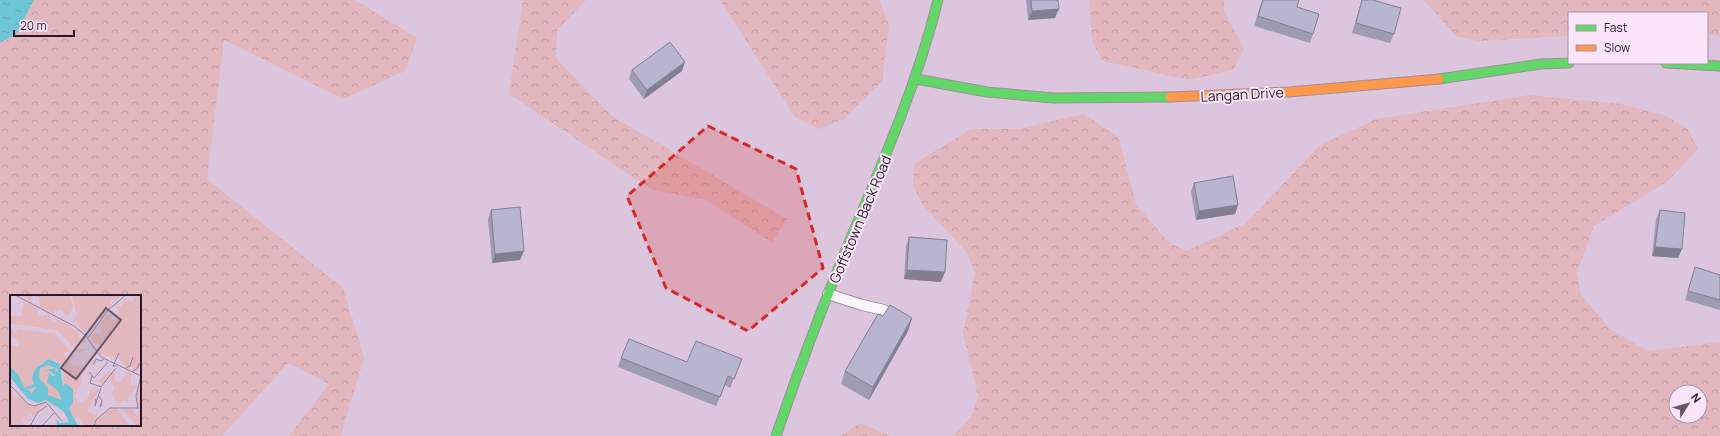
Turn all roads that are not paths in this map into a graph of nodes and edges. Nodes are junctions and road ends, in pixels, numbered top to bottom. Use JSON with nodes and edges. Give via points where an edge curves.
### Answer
{"nodes":[{"id":1,"x":938,"y":0,"type":"edge"},
{"id":2,"x":1568,"y":63,"type":"edge"},
{"id":3,"x":1684,"y":64,"type":"edge"},
{"id":4,"x":1720,"y":66,"type":"edge"},
{"id":5,"x":916,"y":79,"type":"junction"},
{"id":6,"x":828,"y":294,"type":"junction"},
{"id":7,"x":884,"y":310,"type":"dead end"},
{"id":8,"x":776,"y":436,"type":"edge"}],
"edges":[{"from":1,"to":5,"type":"street","name":"Goffstown Back Road"},
{"from":2,"to":5,"type":"street","name":"Langan Drive","via":[[1541,64],[1427,81],[1186,97],[1054,98],[987,92]]},
{"from":3,"to":4,"type":"street"},
{"from":5,"to":6,"type":"street","name":"Goffstown Back Road","via":[[892,144]]},
{"from":6,"to":7,"type":"lane"},
{"from":6,"to":8,"type":"street","name":"Goffstown Back Road","via":[[794,378]]}]}
